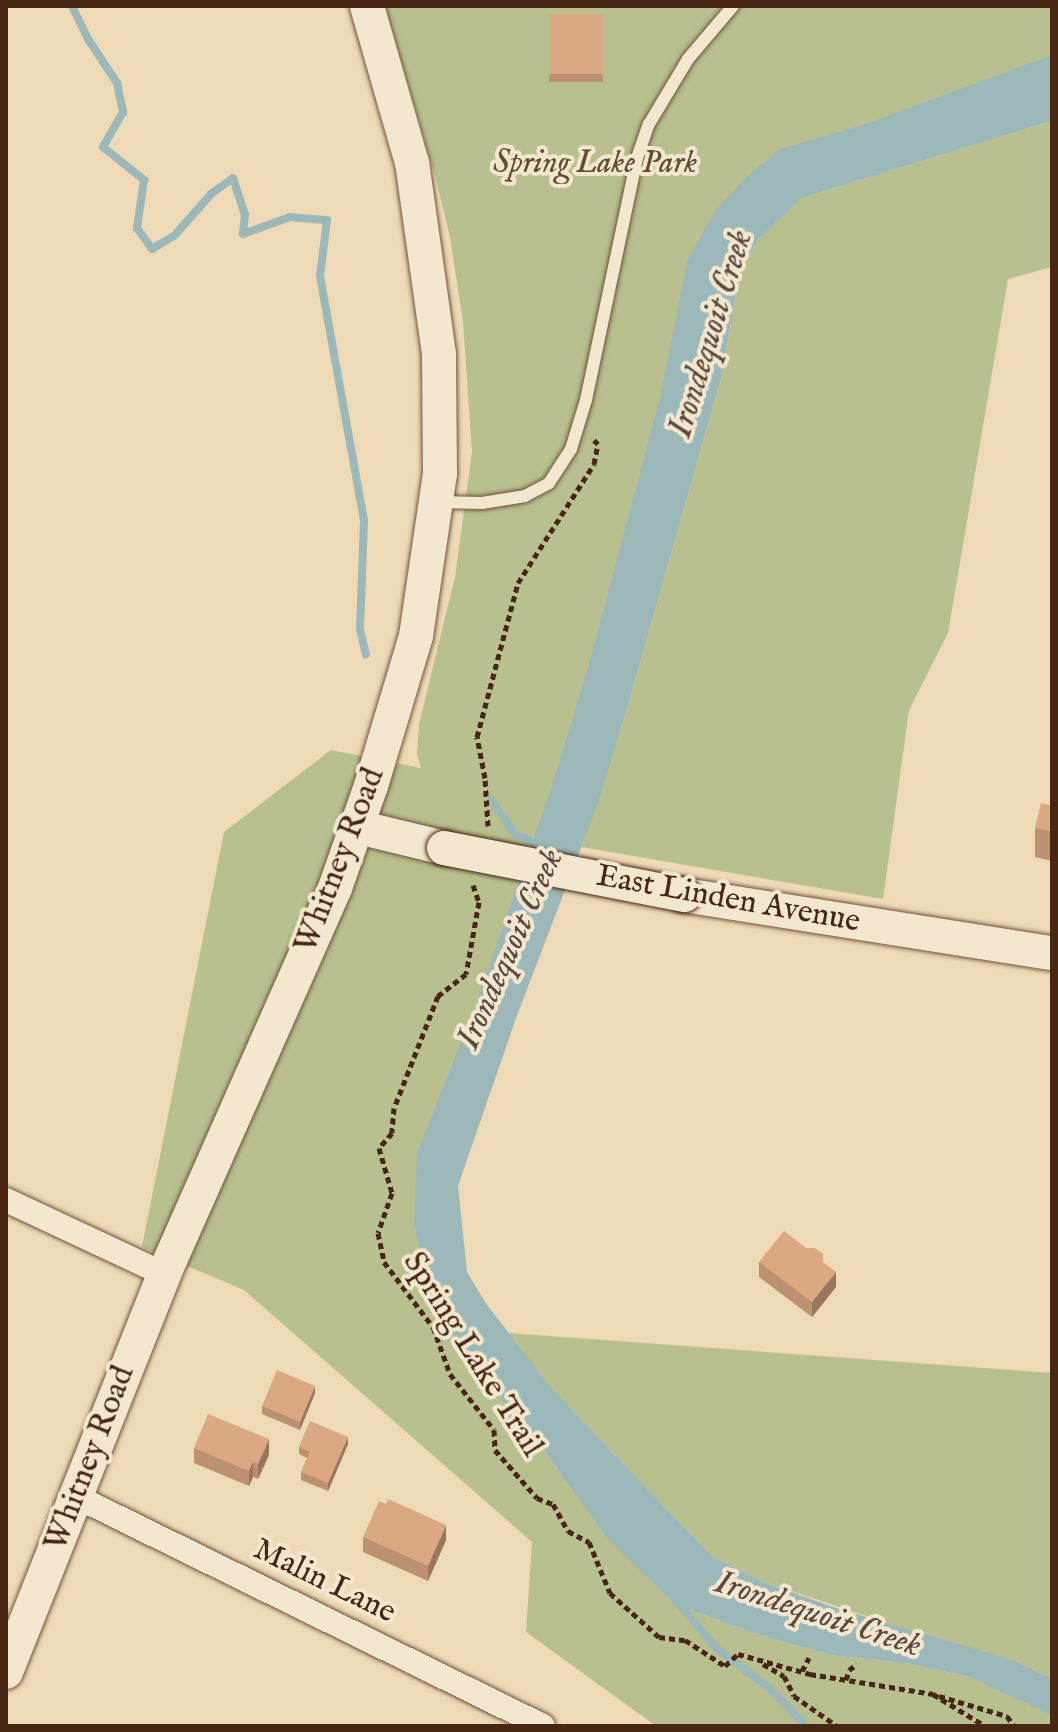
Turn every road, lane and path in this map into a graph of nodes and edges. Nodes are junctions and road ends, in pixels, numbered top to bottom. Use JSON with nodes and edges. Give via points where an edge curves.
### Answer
{"nodes":[{"id":1,"x":367,"y":6,"type":"edge"},
{"id":2,"x":733,"y":6,"type":"edge"},
{"id":3,"x":578,"y":426,"type":"junction"},
{"id":4,"x":437,"y":502,"type":"junction"},
{"id":5,"x":358,"y":827,"type":"junction"},
{"id":6,"x":489,"y":834,"type":"dead end"},
{"id":7,"x":473,"y":876,"type":"dead end"},
{"id":8,"x":1052,"y":953,"type":"edge"},
{"id":9,"x":6,"y":1200,"type":"edge"},
{"id":10,"x":164,"y":1274,"type":"junction"},
{"id":11,"x":77,"y":1497,"type":"junction"},
{"id":12,"x":809,"y":1658,"type":"dead end"},
{"id":13,"x":759,"y":1661,"type":"junction"},
{"id":14,"x":857,"y":1664,"type":"dead end"},
{"id":15,"x":802,"y":1671,"type":"junction"},
{"id":16,"x":6,"y":1672,"type":"edge"},
{"id":17,"x":846,"y":1680,"type":"junction"},
{"id":18,"x":933,"y":1694,"type":"junction"},
{"id":19,"x":543,"y":1726,"type":"edge"},
{"id":20,"x":837,"y":1726,"type":"edge"},
{"id":21,"x":985,"y":1726,"type":"edge"},
{"id":22,"x":1014,"y":1726,"type":"edge"}],
"edges":[{"from":1,"to":4,"type":"main road","name":"Whitney Road","via":[[412,163],[439,354]]},
{"from":2,"to":3,"type":"lane","via":[[688,59],[649,124]]},
{"from":3,"to":4,"type":"lane","via":[[571,449],[549,483],[525,496],[482,503]]},
{"from":3,"to":6,"type":"path","via":[[598,444],[594,464],[518,583],[477,737]]},
{"from":4,"to":5,"type":"main road","name":"Whitney Road","via":[[416,636]]},
{"from":5,"to":8,"type":"main road","name":"East Linden Avenue","bridge":true,"via":[[684,895]]},
{"from":5,"to":10,"type":"main road","name":"Whitney Road"},
{"from":7,"to":13,"type":"path","name":"Spring Lake Trail","via":[[479,902],[466,974],[438,996],[394,1108],[392,1133],[379,1148],[392,1193],[378,1233],[384,1262],[433,1327],[450,1374],[494,1430],[495,1450],[537,1498],[553,1504],[568,1531],[589,1542],[610,1593],[659,1637],[685,1640],[725,1666],[738,1654]]},
{"from":9,"to":10,"type":"street"},
{"from":10,"to":11,"type":"main road","name":"Whitney Road"},
{"from":11,"to":16,"type":"main road","name":"Whitney Road"},
{"from":11,"to":19,"type":"street","name":"Malin Lane"},
{"from":12,"to":15,"type":"path"},
{"from":13,"to":15,"type":"path","name":"Spring Lake Trail"},
{"from":13,"to":20,"type":"path","via":[[784,1676],[794,1696]]},
{"from":14,"to":17,"type":"path"},
{"from":15,"to":17,"type":"path","name":"Spring Lake Trail"},
{"from":17,"to":18,"type":"path","name":"Spring Lake Trail"},
{"from":18,"to":21,"type":"path","name":"Spring Lake Trail"},
{"from":18,"to":22,"type":"path","via":[[1007,1716]]}]}
